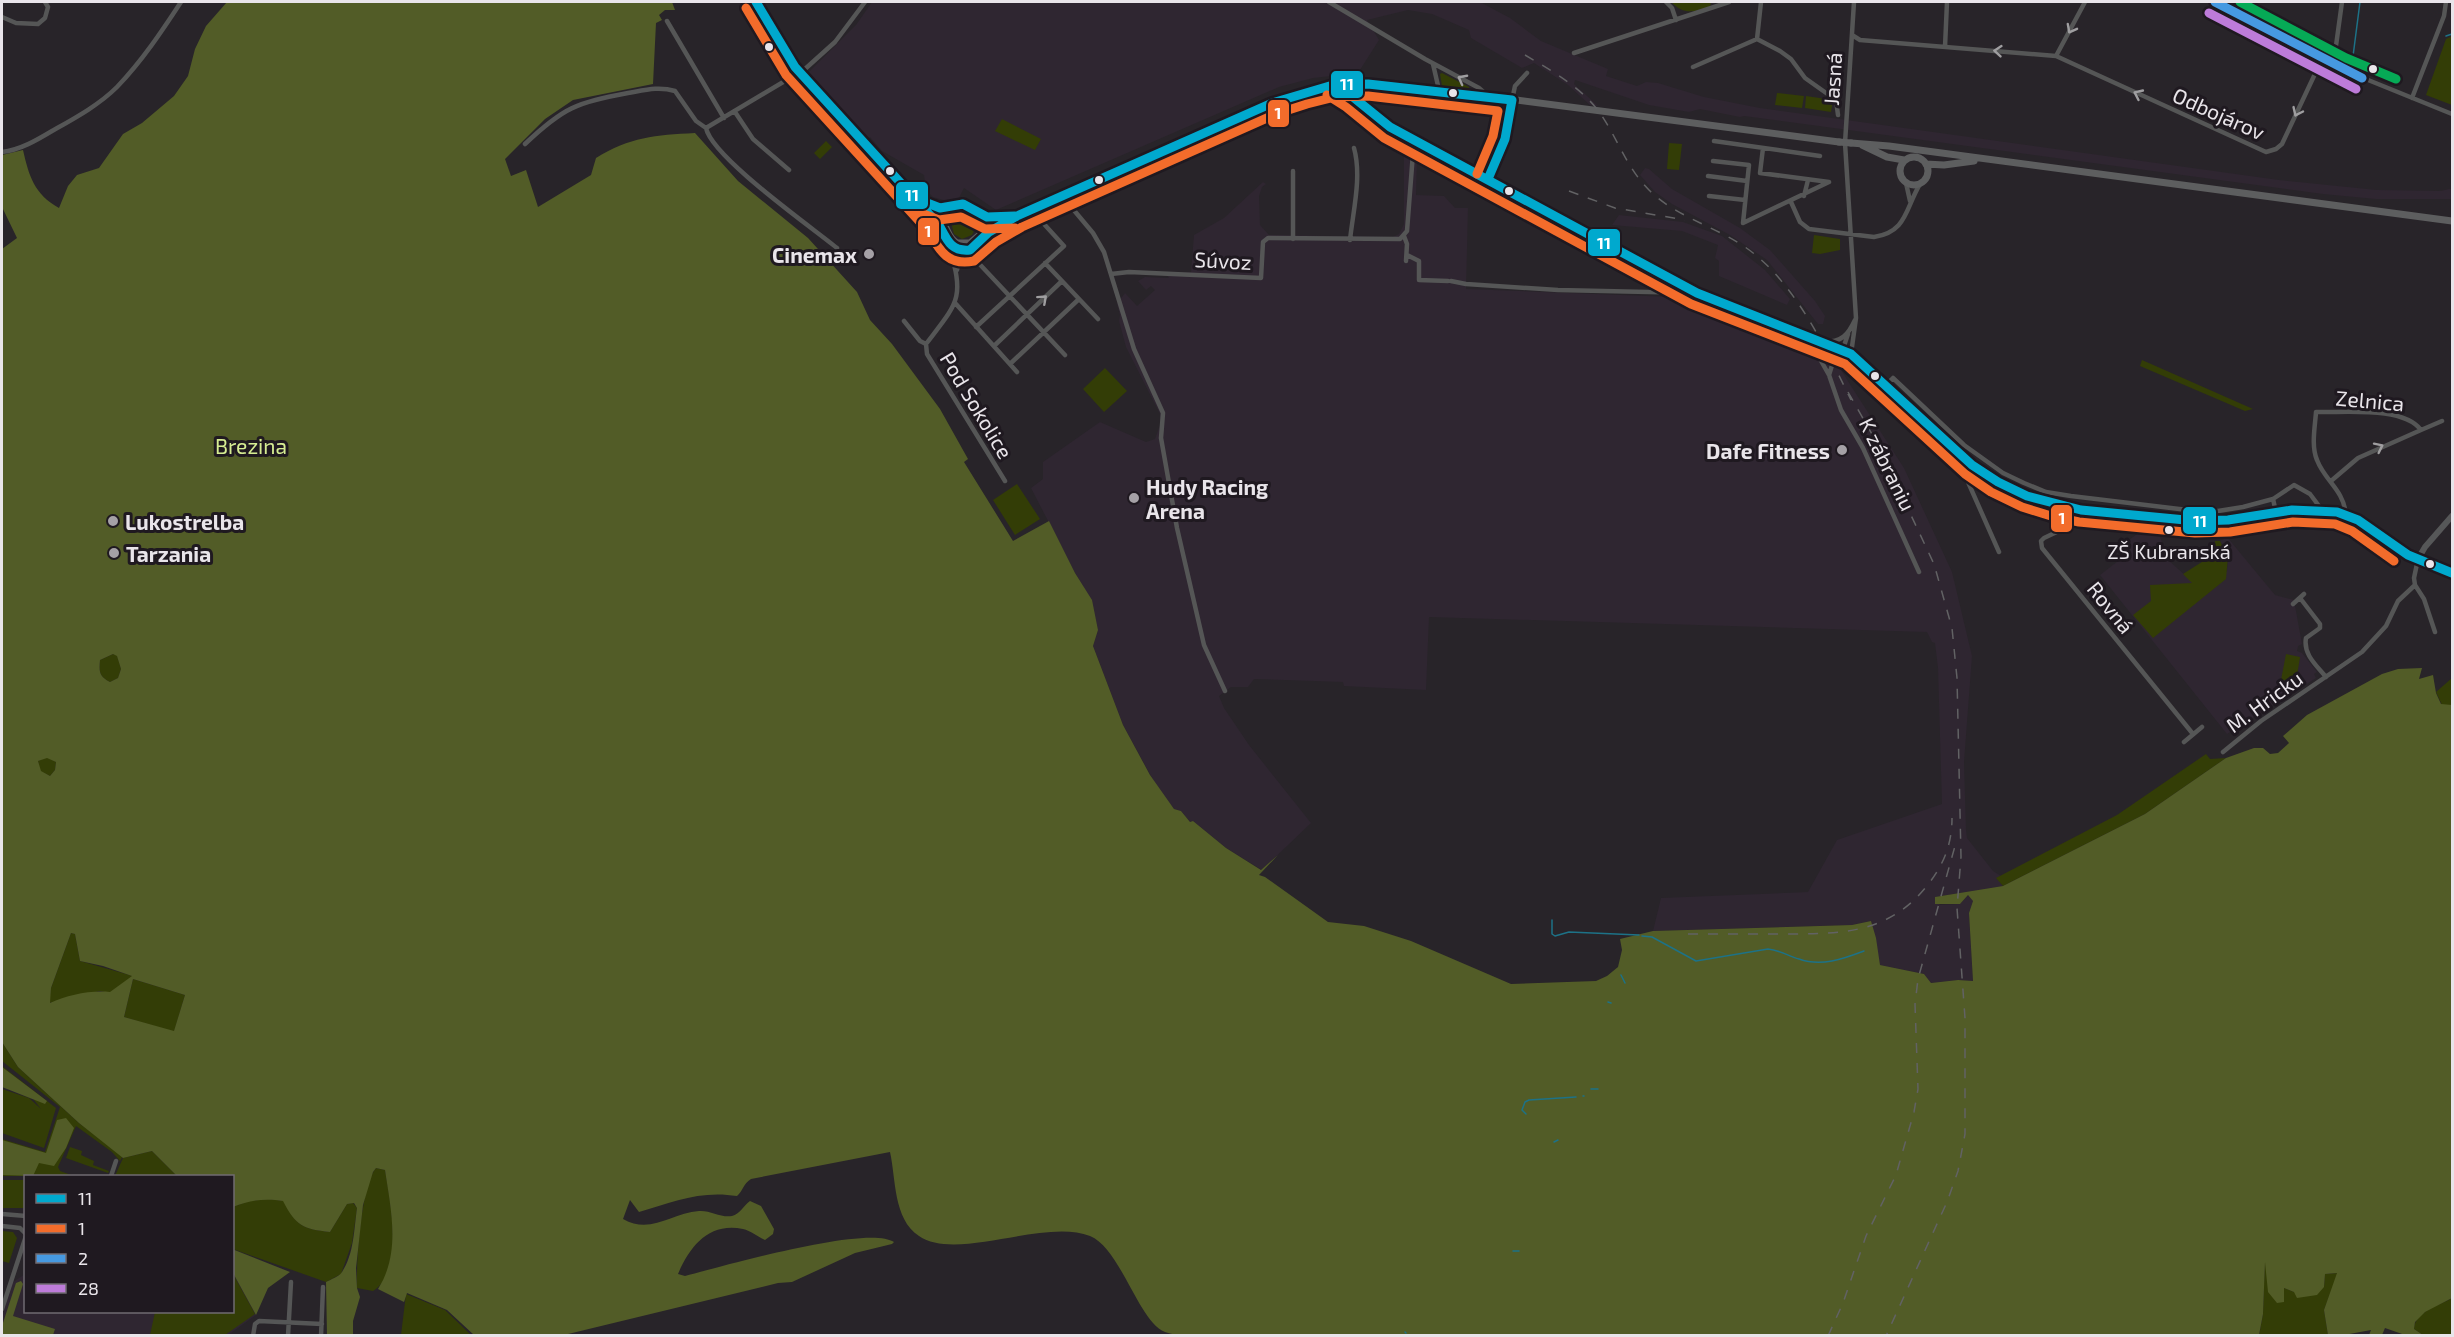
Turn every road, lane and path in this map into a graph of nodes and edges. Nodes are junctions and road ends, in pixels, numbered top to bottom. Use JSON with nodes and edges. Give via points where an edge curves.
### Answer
{"nodes":[{"id":1,"x":45,"y":2,"type":"edge"},
{"id":2,"x":181,"y":2,"type":"edge"},
{"id":3,"x":756,"y":2,"type":"edge"},
{"id":4,"x":865,"y":2,"type":"edge"},
{"id":5,"x":1329,"y":2,"type":"edge"},
{"id":6,"x":1666,"y":2,"type":"edge"},
{"id":7,"x":1729,"y":2,"type":"edge"},
{"id":8,"x":1761,"y":2,"type":"edge"},
{"id":9,"x":1854,"y":2,"type":"edge"},
{"id":10,"x":1947,"y":2,"type":"edge"},
{"id":11,"x":2085,"y":2,"type":"edge"},
{"id":12,"x":2215,"y":2,"type":"edge"},
{"id":13,"x":2243,"y":2,"type":"edge"},
{"id":14,"x":2342,"y":2,"type":"edge"},
{"id":15,"x":2446,"y":2,"type":"edge"},
{"id":16,"x":1713,"y":5,"type":"edge"},
{"id":17,"x":2243,"y":16,"type":"junction"},
{"id":18,"x":2,"y":17,"type":"edge"},
{"id":19,"x":1676,"y":20,"type":"junction"},
{"id":20,"x":667,"y":21,"type":"dead end"},
{"id":21,"x":1852,"y":35,"type":"junction"},
{"id":22,"x":1757,"y":39,"type":"junction"},
{"id":23,"x":1945,"y":47,"type":"junction"},
{"id":24,"x":1574,"y":53,"type":"dead end"},
{"id":25,"x":2056,"y":56,"type":"junction"},
{"id":26,"x":2322,"y":59,"type":"junction"},
{"id":27,"x":2331,"y":63,"type":"junction"},
{"id":28,"x":1433,"y":64,"type":"junction"},
{"id":29,"x":1693,"y":67,"type":"dead end"},
{"id":30,"x":799,"y":72,"type":"junction"},
{"id":31,"x":1527,"y":73,"type":"dead end"},
{"id":32,"x":1334,"y":85,"type":"junction"},
{"id":33,"x":1439,"y":90,"type":"junction"},
{"id":34,"x":1488,"y":96,"type":"junction"},
{"id":35,"x":2412,"y":98,"type":"junction"},
{"id":36,"x":1512,"y":100,"type":"junction"},
{"id":37,"x":735,"y":112,"type":"junction"},
{"id":38,"x":2452,"y":114,"type":"edge"},
{"id":39,"x":1838,"y":115,"type":"dead end"},
{"id":40,"x":724,"y":118,"type":"junction"},
{"id":41,"x":706,"y":128,"type":"junction"},
{"id":42,"x":1414,"y":140,"type":"junction"},
{"id":43,"x":1714,"y":141,"type":"dead end"},
{"id":44,"x":525,"y":144,"type":"dead end"},
{"id":45,"x":1859,"y":144,"type":"junction"},
{"id":46,"x":1354,"y":148,"type":"dead end"},
{"id":47,"x":1763,"y":148,"type":"junction"},
{"id":48,"x":2,"y":152,"type":"edge"},
{"id":49,"x":1820,"y":156,"type":"dead end"},
{"id":50,"x":1887,"y":157,"type":"junction"},
{"id":51,"x":1904,"y":160,"type":"junction"},
{"id":52,"x":1713,"y":161,"type":"dead end"},
{"id":53,"x":1988,"y":161,"type":"junction"},
{"id":54,"x":1926,"y":164,"type":"junction"},
{"id":55,"x":1944,"y":165,"type":"junction"},
{"id":56,"x":789,"y":170,"type":"dead end"},
{"id":57,"x":1899,"y":170,"type":"junction"},
{"id":58,"x":1293,"y":171,"type":"dead end"},
{"id":59,"x":1928,"y":175,"type":"junction"},
{"id":60,"x":1708,"y":176,"type":"dead end"},
{"id":61,"x":1488,"y":179,"type":"junction"},
{"id":62,"x":1808,"y":180,"type":"junction"},
{"id":63,"x":1747,"y":181,"type":"junction"},
{"id":64,"x":1906,"y":183,"type":"junction"},
{"id":65,"x":1920,"y":184,"type":"junction"},
{"id":66,"x":1062,"y":196,"type":"junction"},
{"id":67,"x":1708,"y":196,"type":"dead end"},
{"id":68,"x":1804,"y":196,"type":"junction"},
{"id":69,"x":1745,"y":200,"type":"junction"},
{"id":70,"x":1910,"y":201,"type":"junction"},
{"id":71,"x":1791,"y":202,"type":"junction"},
{"id":72,"x":925,"y":206,"type":"junction"},
{"id":73,"x":969,"y":207,"type":"junction"},
{"id":74,"x":950,"y":214,"type":"junction"},
{"id":75,"x":977,"y":217,"type":"junction"},
{"id":76,"x":1005,"y":220,"type":"junction"},
{"id":77,"x":2452,"y":221,"type":"edge"},
{"id":78,"x":945,"y":224,"type":"junction"},
{"id":79,"x":1044,"y":224,"type":"dead end"},
{"id":80,"x":943,"y":234,"type":"junction"},
{"id":81,"x":1849,"y":235,"type":"junction"},
{"id":82,"x":1404,"y":236,"type":"junction"},
{"id":83,"x":977,"y":237,"type":"junction"},
{"id":84,"x":1293,"y":239,"type":"junction"},
{"id":85,"x":1350,"y":240,"type":"junction"},
{"id":86,"x":949,"y":246,"type":"junction"},
{"id":87,"x":837,"y":248,"type":"dead end"},
{"id":88,"x":966,"y":250,"type":"junction"},
{"id":89,"x":1045,"y":263,"type":"junction"},
{"id":90,"x":957,"y":270,"type":"junction"},
{"id":91,"x":1111,"y":274,"type":"junction"},
{"id":92,"x":1062,"y":281,"type":"junction"},
{"id":93,"x":1697,"y":293,"type":"junction"},
{"id":94,"x":1010,"y":296,"type":"junction"},
{"id":95,"x":1079,"y":299,"type":"junction"},
{"id":96,"x":956,"y":304,"type":"junction"},
{"id":97,"x":1026,"y":314,"type":"junction"},
{"id":98,"x":1856,"y":318,"type":"junction"},
{"id":99,"x":1098,"y":319,"type":"dead end"},
{"id":100,"x":904,"y":321,"type":"dead end"},
{"id":101,"x":976,"y":327,"type":"junction"},
{"id":102,"x":1044,"y":333,"type":"junction"},
{"id":103,"x":1848,"y":334,"type":"junction"},
{"id":104,"x":1812,"y":338,"type":"junction"},
{"id":105,"x":1824,"y":342,"type":"junction"},
{"id":106,"x":926,"y":344,"type":"junction"},
{"id":107,"x":994,"y":346,"type":"junction"},
{"id":108,"x":1843,"y":350,"type":"junction"},
{"id":109,"x":1851,"y":354,"type":"junction"},
{"id":110,"x":1065,"y":355,"type":"dead end"},
{"id":111,"x":1010,"y":364,"type":"junction"},
{"id":112,"x":1017,"y":372,"type":"dead end"},
{"id":113,"x":1829,"y":375,"type":"junction"},
{"id":114,"x":1886,"y":385,"type":"junction"},
{"id":115,"x":1927,"y":410,"type":"junction"},
{"id":116,"x":1920,"y":417,"type":"junction"},
{"id":117,"x":2442,"y":421,"type":"dead end"},
{"id":118,"x":2421,"y":430,"type":"junction"},
{"id":119,"x":1964,"y":445,"type":"junction"},
{"id":120,"x":1957,"y":452,"type":"junction"},
{"id":121,"x":1964,"y":458,"type":"junction"},
{"id":122,"x":2003,"y":473,"type":"junction"},
{"id":123,"x":1005,"y":481,"type":"dead end"},
{"id":124,"x":2331,"y":481,"type":"junction"},
{"id":125,"x":1998,"y":482,"type":"junction"},
{"id":126,"x":2046,"y":492,"type":"junction"},
{"id":127,"x":2273,"y":499,"type":"junction"},
{"id":128,"x":2096,"y":500,"type":"junction"},
{"id":129,"x":2043,"y":502,"type":"junction"},
{"id":130,"x":2145,"y":505,"type":"junction"},
{"id":131,"x":2243,"y":507,"type":"junction"},
{"id":132,"x":2081,"y":510,"type":"junction"},
{"id":133,"x":2322,"y":510,"type":"junction"},
{"id":134,"x":2095,"y":511,"type":"junction"},
{"id":135,"x":2196,"y":511,"type":"junction"},
{"id":136,"x":2276,"y":512,"type":"junction"},
{"id":137,"x":2346,"y":514,"type":"junction"},
{"id":138,"x":2452,"y":516,"type":"edge"},
{"id":139,"x":2244,"y":517,"type":"junction"},
{"id":140,"x":2144,"y":518,"type":"junction"},
{"id":141,"x":2196,"y":521,"type":"junction"},
{"id":142,"x":1999,"y":552,"type":"dead end"},
{"id":143,"x":2418,"y":559,"type":"junction"},
{"id":144,"x":1919,"y":572,"type":"dead end"},
{"id":145,"x":2452,"y":573,"type":"edge"},
{"id":146,"x":2415,"y":585,"type":"junction"},
{"id":147,"x":2293,"y":604,"type":"dead end"},
{"id":148,"x":2435,"y":633,"type":"dead end"},
{"id":149,"x":2326,"y":677,"type":"junction"},
{"id":150,"x":1225,"y":691,"type":"dead end"},
{"id":151,"x":2202,"y":727,"type":"dead end"},
{"id":152,"x":2193,"y":734,"type":"junction"},
{"id":153,"x":2184,"y":742,"type":"dead end"},
{"id":154,"x":2223,"y":752,"type":"dead end"},
{"id":155,"x":116,"y":1161,"type":"dead end"},
{"id":156,"x":111,"y":1175,"type":"edge"},
{"id":157,"x":2,"y":1214,"type":"edge"},
{"id":158,"x":24,"y":1216,"type":"edge"},
{"id":159,"x":2,"y":1226,"type":"edge"},
{"id":160,"x":24,"y":1233,"type":"edge"},
{"id":161,"x":24,"y":1241,"type":"edge"},
{"id":162,"x":291,"y":1282,"type":"dead end"},
{"id":163,"x":323,"y":1287,"type":"dead end"},
{"id":164,"x":2,"y":1308,"type":"edge"},
{"id":165,"x":289,"y":1322,"type":"junction"},
{"id":166,"x":322,"y":1324,"type":"junction"},
{"id":167,"x":253,"y":1335,"type":"edge"},
{"id":168,"x":288,"y":1335,"type":"edge"},
{"id":169,"x":321,"y":1335,"type":"edge"}],
"edges":[{"from":1,"to":18,"type":"street","via":[[45,18],[38,24]]},
{"from":2,"to":48,"type":"street","via":[[149,51],[116,88],[82,114],[27,145]]},
{"from":3,"to":30,"type":"main road"},
{"from":4,"to":30,"type":"street","via":[[835,42]]},
{"from":5,"to":28,"type":"street"},
{"from":6,"to":19,"type":"street"},
{"from":7,"to":16,"type":"street"},
{"from":8,"to":22,"type":"street"},
{"from":9,"to":21,"type":"street","name":"Jasná"},
{"from":10,"to":23,"type":"street"},
{"from":11,"to":25,"type":"street","one_way":true},
{"from":12,"to":17,"type":"street"},
{"from":13,"to":17,"type":"street"},
{"from":14,"to":27,"type":"street"},
{"from":15,"to":35,"type":"street"},
{"from":16,"to":19,"type":"street"},
{"from":17,"to":26,"type":"street"},
{"from":19,"to":24,"type":"street"},
{"from":20,"to":40,"type":"street"},
{"from":21,"to":23,"type":"street","via":[[1860,40]]},
{"from":21,"to":81,"type":"street","name":"Jasná","via":[[1845,159]]},
{"from":22,"to":29,"type":"street"},
{"from":22,"to":39,"type":"street","via":[[1791,59],[1805,78],[1836,99]]},
{"from":25,"to":23,"type":"street","one_way":true},
{"from":26,"to":25,"type":"street","name":"Odbojárov","one_way":true,"via":[[2282,144],[2266,152]]},
{"from":26,"to":27,"type":"street"},
{"from":27,"to":35,"type":"street"},
{"from":28,"to":33,"type":"street"},
{"from":34,"to":28,"type":"street","one_way":true},
{"from":30,"to":37,"type":"street"},
{"from":30,"to":72,"type":"main road"},
{"from":31,"to":36,"type":"street","via":[[1515,86]]},
{"from":32,"to":33,"type":"main road"},
{"from":32,"to":42,"type":"street"},
{"from":32,"to":66,"type":"main road","via":[[1272,103]]},
{"from":33,"to":34,"type":"main road"},
{"from":34,"to":36,"type":"main road"},
{"from":35,"to":38,"type":"street"},
{"from":36,"to":45,"type":"main road","bridge":true},
{"from":36,"to":61,"type":"street","via":[[1505,139]]},
{"from":37,"to":40,"type":"street"},
{"from":37,"to":56,"type":"street","via":[[753,139]]},
{"from":40,"to":41,"type":"street"},
{"from":41,"to":44,"type":"street","via":[[696,121],[675,91],[655,88],[575,105]]},
{"from":41,"to":87,"type":"street","via":[[716,146],[736,166]]},
{"from":42,"to":61,"type":"street"},
{"from":42,"to":82,"type":"street"},
{"from":43,"to":47,"type":"street"},
{"from":45,"to":50,"type":"main road"},
{"from":45,"to":53,"type":"main road"},
{"from":46,"to":85,"type":"street","via":[[1354,220]]},
{"from":47,"to":49,"type":"street"},
{"from":47,"to":62,"type":"street","via":[[1761,174]]},
{"from":50,"to":51,"type":"main road"},
{"from":50,"to":57,"type":"main road"},
{"from":51,"to":54,"type":"main road","via":[[1916,157]]},
{"from":51,"to":57,"type":"main road"},
{"from":52,"to":63,"type":"street","via":[[1749,165]]},
{"from":53,"to":55,"type":"main road"},
{"from":53,"to":77,"type":"main road"},
{"from":54,"to":55,"type":"main road"},
{"from":54,"to":59,"type":"main road"},
{"from":55,"to":59,"type":"main road"},
{"from":57,"to":64,"type":"main road"},
{"from":58,"to":84,"type":"street"},
{"from":59,"to":65,"type":"main road"},
{"from":60,"to":63,"type":"street"},
{"from":61,"to":93,"type":"street"},
{"from":62,"to":68,"type":"street"},
{"from":62,"to":68,"type":"street","via":[[1828,183]]},
{"from":63,"to":69,"type":"street"},
{"from":64,"to":65,"type":"main road"},
{"from":64,"to":70,"type":"street"},
{"from":65,"to":70,"type":"street"},
{"from":66,"to":76,"type":"main road"},
{"from":66,"to":91,"type":"street","via":[[1097,238]]},
{"from":67,"to":69,"type":"street"},
{"from":68,"to":71,"type":"street"},
{"from":69,"to":71,"type":"street","via":[[1742,225]]},
{"from":70,"to":81,"type":"street","via":[[1904,220],[1892,232],[1874,237]]},
{"from":71,"to":81,"type":"street","via":[[1805,227]]},
{"from":72,"to":73,"type":"main road"},
{"from":72,"to":74,"type":"main road"},
{"from":72,"to":78,"type":"main road"},
{"from":72,"to":80,"type":"main road"},
{"from":73,"to":75,"type":"main road"},
{"from":73,"to":76,"type":"main road","via":[[987,218]]},
{"from":74,"to":75,"type":"main road","via":[[965,211]]},
{"from":74,"to":78,"type":"main road"},
{"from":75,"to":76,"type":"main road","via":[[992,222]]},
{"from":75,"to":83,"type":"main road"},
{"from":76,"to":83,"type":"main road"},
{"from":76,"to":88,"type":"main road","via":[[978,245]]},
{"from":78,"to":80,"type":"main road"},
{"from":78,"to":88,"type":"main road","via":[[953,241]]},
{"from":79,"to":89,"type":"street","name":"Pod Sokolice","via":[[1064,246]]},
{"from":80,"to":86,"type":"main road"},
{"from":81,"to":98,"type":"street","name":"Jasná"},
{"from":82,"to":85,"type":"street","name":"Súvoz","via":[[1395,241]]},
{"from":82,"to":93,"type":"street","via":[[1406,258],[1419,261],[1419,280],[1558,290]]},
{"from":83,"to":88,"type":"main road"},
{"from":84,"to":85,"type":"street","name":"Súvoz"},
{"from":84,"to":91,"type":"street","name":"Súvoz","via":[[1268,238],[1263,242],[1261,278]]},
{"from":86,"to":88,"type":"main road"},
{"from":86,"to":90,"type":"street"},
{"from":88,"to":90,"type":"street"},
{"from":88,"to":94,"type":"street"},
{"from":89,"to":92,"type":"street"},
{"from":89,"to":94,"type":"street","name":"Pod Sokolice"},
{"from":90,"to":96,"type":"street"},
{"from":91,"to":150,"type":"street","via":[[1134,348],[1163,413],[1161,438],[1177,528],[1204,645]]},
{"from":92,"to":95,"type":"street"},
{"from":97,"to":92,"type":"street","one_way":true},
{"from":93,"to":104,"type":"street"},
{"from":94,"to":97,"type":"street"},
{"from":94,"to":101,"type":"street","name":"Pod Sokolice"},
{"from":95,"to":99,"type":"street"},
{"from":95,"to":102,"type":"street"},
{"from":96,"to":101,"type":"street","name":"Pod Sokolice"},
{"from":96,"to":106,"type":"street","name":"Pod Sokolice"},
{"from":97,"to":102,"type":"street"},
{"from":97,"to":107,"type":"street"},
{"from":98,"to":103,"type":"street"},
{"from":98,"to":109,"type":"street","name":"Jasná"},
{"from":100,"to":106,"type":"street","name":"Pod Sokolice"},
{"from":101,"to":107,"type":"street","name":"Pod Sokolice"},
{"from":102,"to":110,"type":"street"},
{"from":102,"to":111,"type":"street"},
{"from":103,"to":105,"type":"street","via":[[1837,342]]},
{"from":103,"to":108,"type":"street"},
{"from":104,"to":105,"type":"street"},
{"from":104,"to":113,"type":"street","name":"K zábraniu"},
{"from":105,"to":108,"type":"street"},
{"from":106,"to":123,"type":"street","name":"Pod Sokolice","via":[[927,354]]},
{"from":107,"to":111,"type":"street","name":"Pod Sokolice"},
{"from":108,"to":109,"type":"street"},
{"from":108,"to":113,"type":"street"},
{"from":109,"to":114,"type":"street"},
{"from":111,"to":112,"type":"street","name":"Pod Sokolice"},
{"from":113,"to":144,"type":"street","name":"K zábraniu","via":[[1841,410],[1863,448]]},
{"from":114,"to":115,"type":"street","via":[[1893,378]]},
{"from":114,"to":116,"type":"street"},
{"from":115,"to":116,"type":"street"},
{"from":115,"to":119,"type":"street"},
{"from":116,"to":120,"type":"street"},
{"from":117,"to":118,"type":"street"},
{"from":124,"to":118,"type":"street","name":"Zelnica","one_way":true,"via":[[2358,458]]},
{"from":118,"to":124,"type":"street","name":"Zelnica","via":[[2412,420],[2398,415],[2316,412],[2317,461]]},
{"from":119,"to":120,"type":"street"},
{"from":119,"to":122,"type":"street"},
{"from":120,"to":121,"type":"street"},
{"from":121,"to":125,"type":"street"},
{"from":121,"to":142,"type":"street","via":[[1964,473]]},
{"from":122,"to":125,"type":"street"},
{"from":122,"to":126,"type":"street"},
{"from":124,"to":137,"type":"street","name":"Zelnica","via":[[2344,502]]},
{"from":125,"to":129,"type":"street"},
{"from":126,"to":128,"type":"street"},
{"from":126,"to":129,"type":"street"},
{"from":127,"to":131,"type":"street"},
{"from":127,"to":133,"type":"street","via":[[2291,486],[2298,486]]},
{"from":127,"to":136,"type":"street"},
{"from":128,"to":130,"type":"street"},
{"from":128,"to":134,"type":"street"},
{"from":129,"to":132,"type":"street"},
{"from":130,"to":135,"type":"street"},
{"from":130,"to":140,"type":"street"},
{"from":131,"to":135,"type":"street"},
{"from":131,"to":139,"type":"street"},
{"from":132,"to":134,"type":"street"},
{"from":132,"to":152,"type":"street","name":"Rovná","via":[[2080,521],[2044,538],[2042,548]]},
{"from":133,"to":136,"type":"street"},
{"from":133,"to":137,"type":"street"},
{"from":134,"to":140,"type":"street"},
{"from":135,"to":141,"type":"street"},
{"from":136,"to":139,"type":"street"},
{"from":137,"to":143,"type":"street"},
{"from":138,"to":143,"type":"street"},
{"from":139,"to":141,"type":"street"},
{"from":140,"to":141,"type":"street"},
{"from":143,"to":145,"type":"street"},
{"from":143,"to":146,"type":"street"},
{"from":146,"to":148,"type":"street"},
{"from":146,"to":149,"type":"street","name":"M. Hricku","via":[[2398,601],[2386,626],[2371,643]]},
{"from":147,"to":149,"type":"street","name":"M. Hricku","via":[[2302,596],[2320,624],[2306,638],[2306,652]]},
{"from":149,"to":154,"type":"street","name":"M. Hricku"},
{"from":151,"to":152,"type":"street"},
{"from":152,"to":153,"type":"street"},
{"from":155,"to":156,"type":"street"},
{"from":157,"to":158,"type":"street"},
{"from":159,"to":160,"type":"street","via":[[20,1228]]},
{"from":161,"to":164,"type":"street"},
{"from":162,"to":165,"type":"street"},
{"from":163,"to":166,"type":"street"},
{"from":165,"to":166,"type":"street"},
{"from":165,"to":167,"type":"street","via":[[259,1321]]},
{"from":165,"to":168,"type":"street"},
{"from":166,"to":169,"type":"street"}]}
